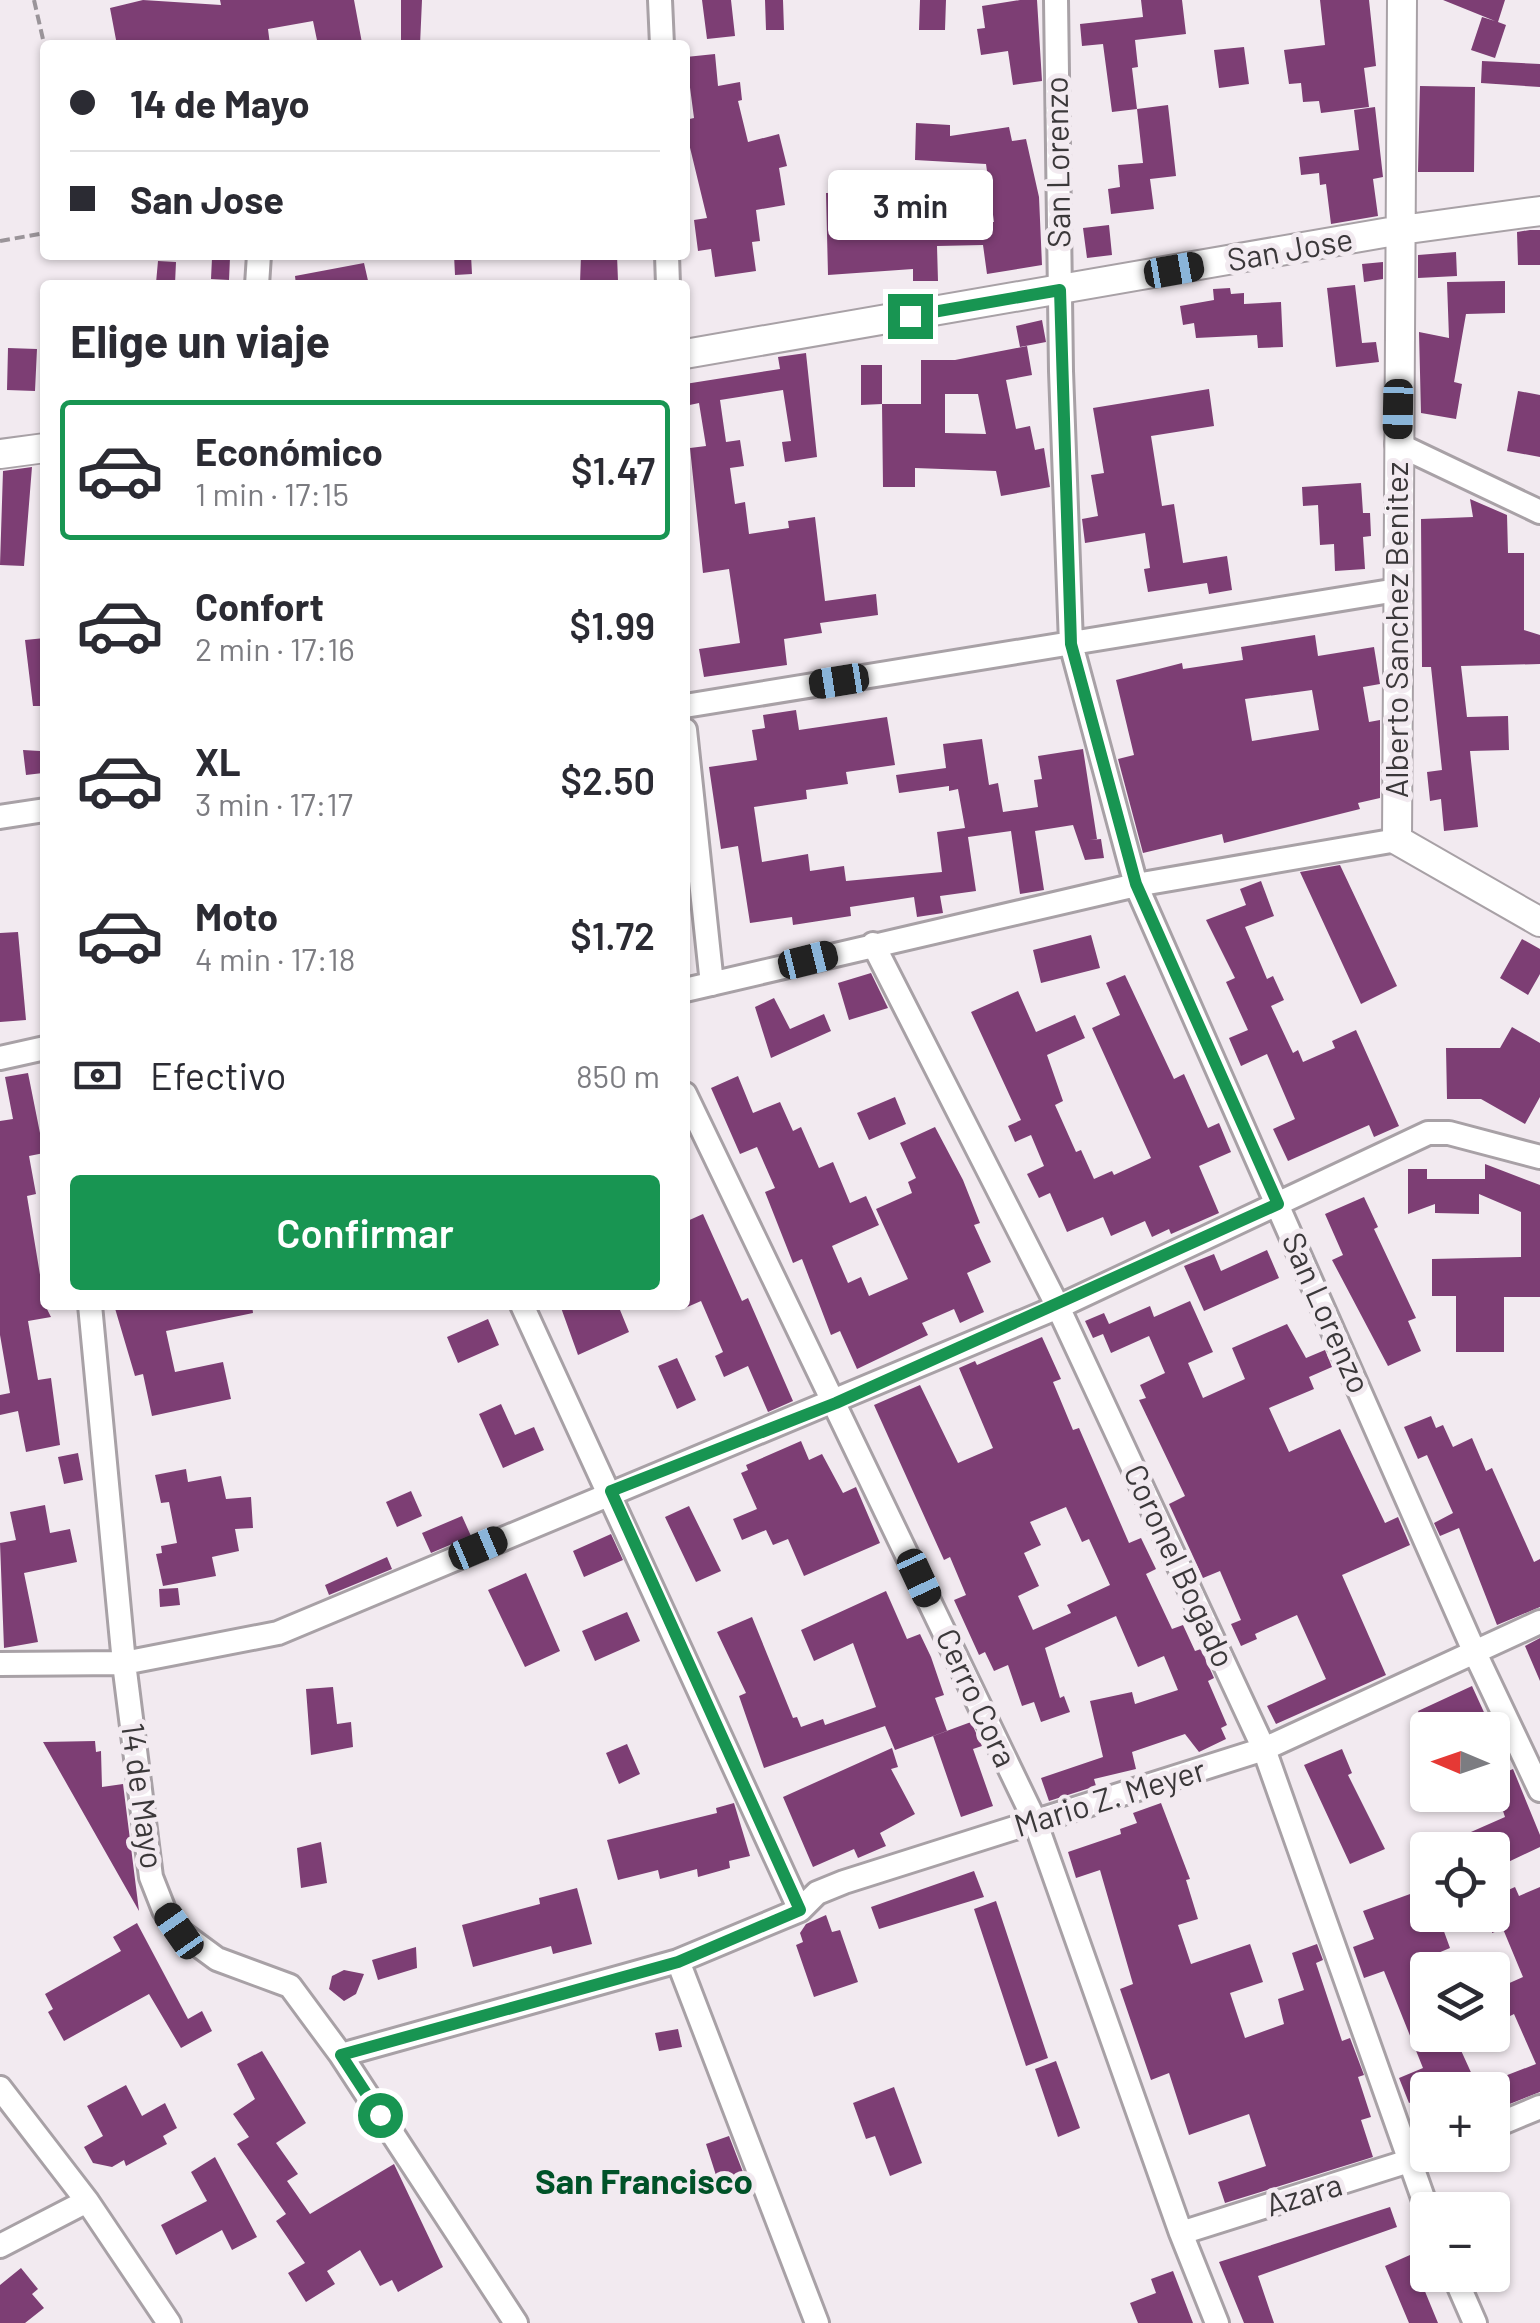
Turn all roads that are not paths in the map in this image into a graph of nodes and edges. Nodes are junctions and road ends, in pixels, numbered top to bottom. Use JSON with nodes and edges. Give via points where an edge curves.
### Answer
{"nodes":[{"id":1,"x":660,"y":0,"type":"edge"},
{"id":2,"x":1056,"y":0,"type":"edge"},
{"id":3,"x":1402,"y":0,"type":"edge"},
{"id":4,"x":662,"y":40,"type":"edge"},
{"id":5,"x":1540,"y":211,"type":"edge"},
{"id":6,"x":1401,"y":230,"type":"junction"},
{"id":7,"x":1060,"y":290,"type":"junction"},
{"id":8,"x":690,"y":353,"type":"edge"},
{"id":9,"x":1397,"y":444,"type":"junction"},
{"id":10,"x":40,"y":449,"type":"edge"},
{"id":11,"x":0,"y":454,"type":"edge"},
{"id":12,"x":1540,"y":512,"type":"edge"},
{"id":13,"x":1397,"y":590,"type":"junction"},
{"id":14,"x":1071,"y":644,"type":"junction"},
{"id":15,"x":690,"y":705,"type":"edge"},
{"id":16,"x":690,"y":777,"type":"edge"},
{"id":17,"x":40,"y":811,"type":"edge"},
{"id":18,"x":0,"y":818,"type":"edge"},
{"id":19,"x":1397,"y":840,"type":"junction"},
{"id":20,"x":1136,"y":884,"type":"junction"},
{"id":21,"x":1540,"y":922,"type":"edge"},
{"id":22,"x":873,"y":944,"type":"junction"},
{"id":23,"x":712,"y":984,"type":"junction"},
{"id":24,"x":690,"y":989,"type":"edge"},
{"id":25,"x":40,"y":1049,"type":"edge"},
{"id":26,"x":0,"y":1058,"type":"edge"},
{"id":27,"x":690,"y":1104,"type":"edge"},
{"id":28,"x":1540,"y":1157,"type":"edge"},
{"id":29,"x":1278,"y":1204,"type":"junction"},
{"id":30,"x":1058,"y":1307,"type":"junction"},
{"id":31,"x":90,"y":1310,"type":"edge"},
{"id":32,"x":524,"y":1310,"type":"edge"},
{"id":33,"x":836,"y":1403,"type":"junction"},
{"id":34,"x":611,"y":1491,"type":"junction"},
{"id":35,"x":1540,"y":1622,"type":"edge"},
{"id":36,"x":1475,"y":1653,"type":"junction"},
{"id":37,"x":124,"y":1663,"type":"junction"},
{"id":38,"x":0,"y":1664,"type":"edge"},
{"id":39,"x":1264,"y":1749,"type":"junction"},
{"id":40,"x":1540,"y":1790,"type":"edge"},
{"id":41,"x":1035,"y":1822,"type":"junction"},
{"id":42,"x":800,"y":1910,"type":"junction"},
{"id":43,"x":678,"y":1962,"type":"junction"},
{"id":44,"x":341,"y":2055,"type":"junction"},
{"id":45,"x":0,"y":2088,"type":"edge"},
{"id":46,"x":1540,"y":2107,"type":"edge"},
{"id":47,"x":1510,"y":2120,"type":"edge"},
{"id":48,"x":1410,"y":2140,"type":"edge"},
{"id":49,"x":1410,"y":2161,"type":"edge"},
{"id":50,"x":87,"y":2201,"type":"junction"},
{"id":51,"x":1180,"y":2233,"type":"junction"},
{"id":52,"x":0,"y":2246,"type":"edge"},
{"id":53,"x":1461,"y":2292,"type":"edge"},
{"id":54,"x":169,"y":2323,"type":"edge"},
{"id":55,"x":516,"y":2323,"type":"edge"},
{"id":56,"x":817,"y":2323,"type":"edge"},
{"id":57,"x":1218,"y":2323,"type":"edge"},
{"id":58,"x":1475,"y":2323,"type":"edge"}],
"edges":[{"from":1,"to":4,"type":"street"},
{"from":2,"to":7,"type":"street","name":"San Lorenzo"},
{"from":3,"to":6,"type":"street","name":"Alberto Sanchez Benitez"},
{"from":5,"to":6,"type":"street","name":"San Jose"},
{"from":6,"to":7,"type":"street","name":"San Jose"},
{"from":6,"to":9,"type":"street","name":"Alberto Sanchez Benitez"},
{"from":7,"to":8,"type":"street","name":"San Jose"},
{"from":7,"to":14,"type":"street","name":"San Lorenzo"},
{"from":9,"to":12,"type":"street"},
{"from":9,"to":13,"type":"street","name":"Alberto Sanchez Benitez"},
{"from":10,"to":11,"type":"street"},
{"from":13,"to":14,"type":"street"},
{"from":13,"to":19,"type":"street","name":"Alberto Sanchez Benitez"},
{"from":14,"to":15,"type":"street"},
{"from":14,"to":20,"type":"street","name":"San Lorenzo"},
{"from":16,"to":23,"type":"street"},
{"from":17,"to":18,"type":"street"},
{"from":19,"to":20,"type":"street"},
{"from":19,"to":21,"type":"street"},
{"from":20,"to":22,"type":"street"},
{"from":20,"to":29,"type":"street","name":"San Lorenzo"},
{"from":22,"to":23,"type":"street"},
{"from":22,"to":30,"type":"street","name":"Coronel Bogado"},
{"from":23,"to":24,"type":"street"},
{"from":25,"to":26,"type":"street"},
{"from":27,"to":33,"type":"street","name":"Cerro Cora"},
{"from":28,"to":29,"type":"street","via":[[1428,1134]]},
{"from":29,"to":30,"type":"street"},
{"from":29,"to":36,"type":"street","name":"San Lorenzo"},
{"from":30,"to":33,"type":"street"},
{"from":30,"to":39,"type":"street","name":"Coronel Bogado"},
{"from":31,"to":37,"type":"street","name":"14 de Mayo"},
{"from":32,"to":34,"type":"street"},
{"from":33,"to":34,"type":"street"},
{"from":33,"to":41,"type":"street","name":"Cerro Cora"},
{"from":34,"to":37,"type":"street","via":[[278,1633]]},
{"from":34,"to":42,"type":"street"},
{"from":35,"to":36,"type":"street","name":"Mario Z. Meyer"},
{"from":36,"to":39,"type":"street","name":"Mario Z. Meyer"},
{"from":36,"to":40,"type":"street","name":"San Lorenzo"},
{"from":37,"to":38,"type":"street"},
{"from":37,"to":44,"type":"street","name":"14 de Mayo","via":[[151,1877],[164,1910],[179,1931],[217,1959],[290,1986]]},
{"from":39,"to":41,"type":"street","name":"Mario Z. Meyer"},
{"from":39,"to":48,"type":"street","name":"Coronel Bogado"},
{"from":41,"to":42,"type":"street","name":"Mario Z. Meyer","via":[[844,1882]]},
{"from":41,"to":51,"type":"street","name":"Cerro Cora"},
{"from":42,"to":43,"type":"street","name":"Mario Z. Meyer"},
{"from":43,"to":44,"type":"street","name":"Mario Z. Meyer"},
{"from":43,"to":56,"type":"street"},
{"from":44,"to":55,"type":"street","name":"14 de Mayo"},
{"from":45,"to":50,"type":"street"},
{"from":46,"to":47,"type":"street"},
{"from":49,"to":51,"type":"street","name":"Azara"},
{"from":50,"to":52,"type":"street"},
{"from":50,"to":54,"type":"street"},
{"from":51,"to":57,"type":"street","name":"Cerro Cora"},
{"from":53,"to":58,"type":"street"}]}
